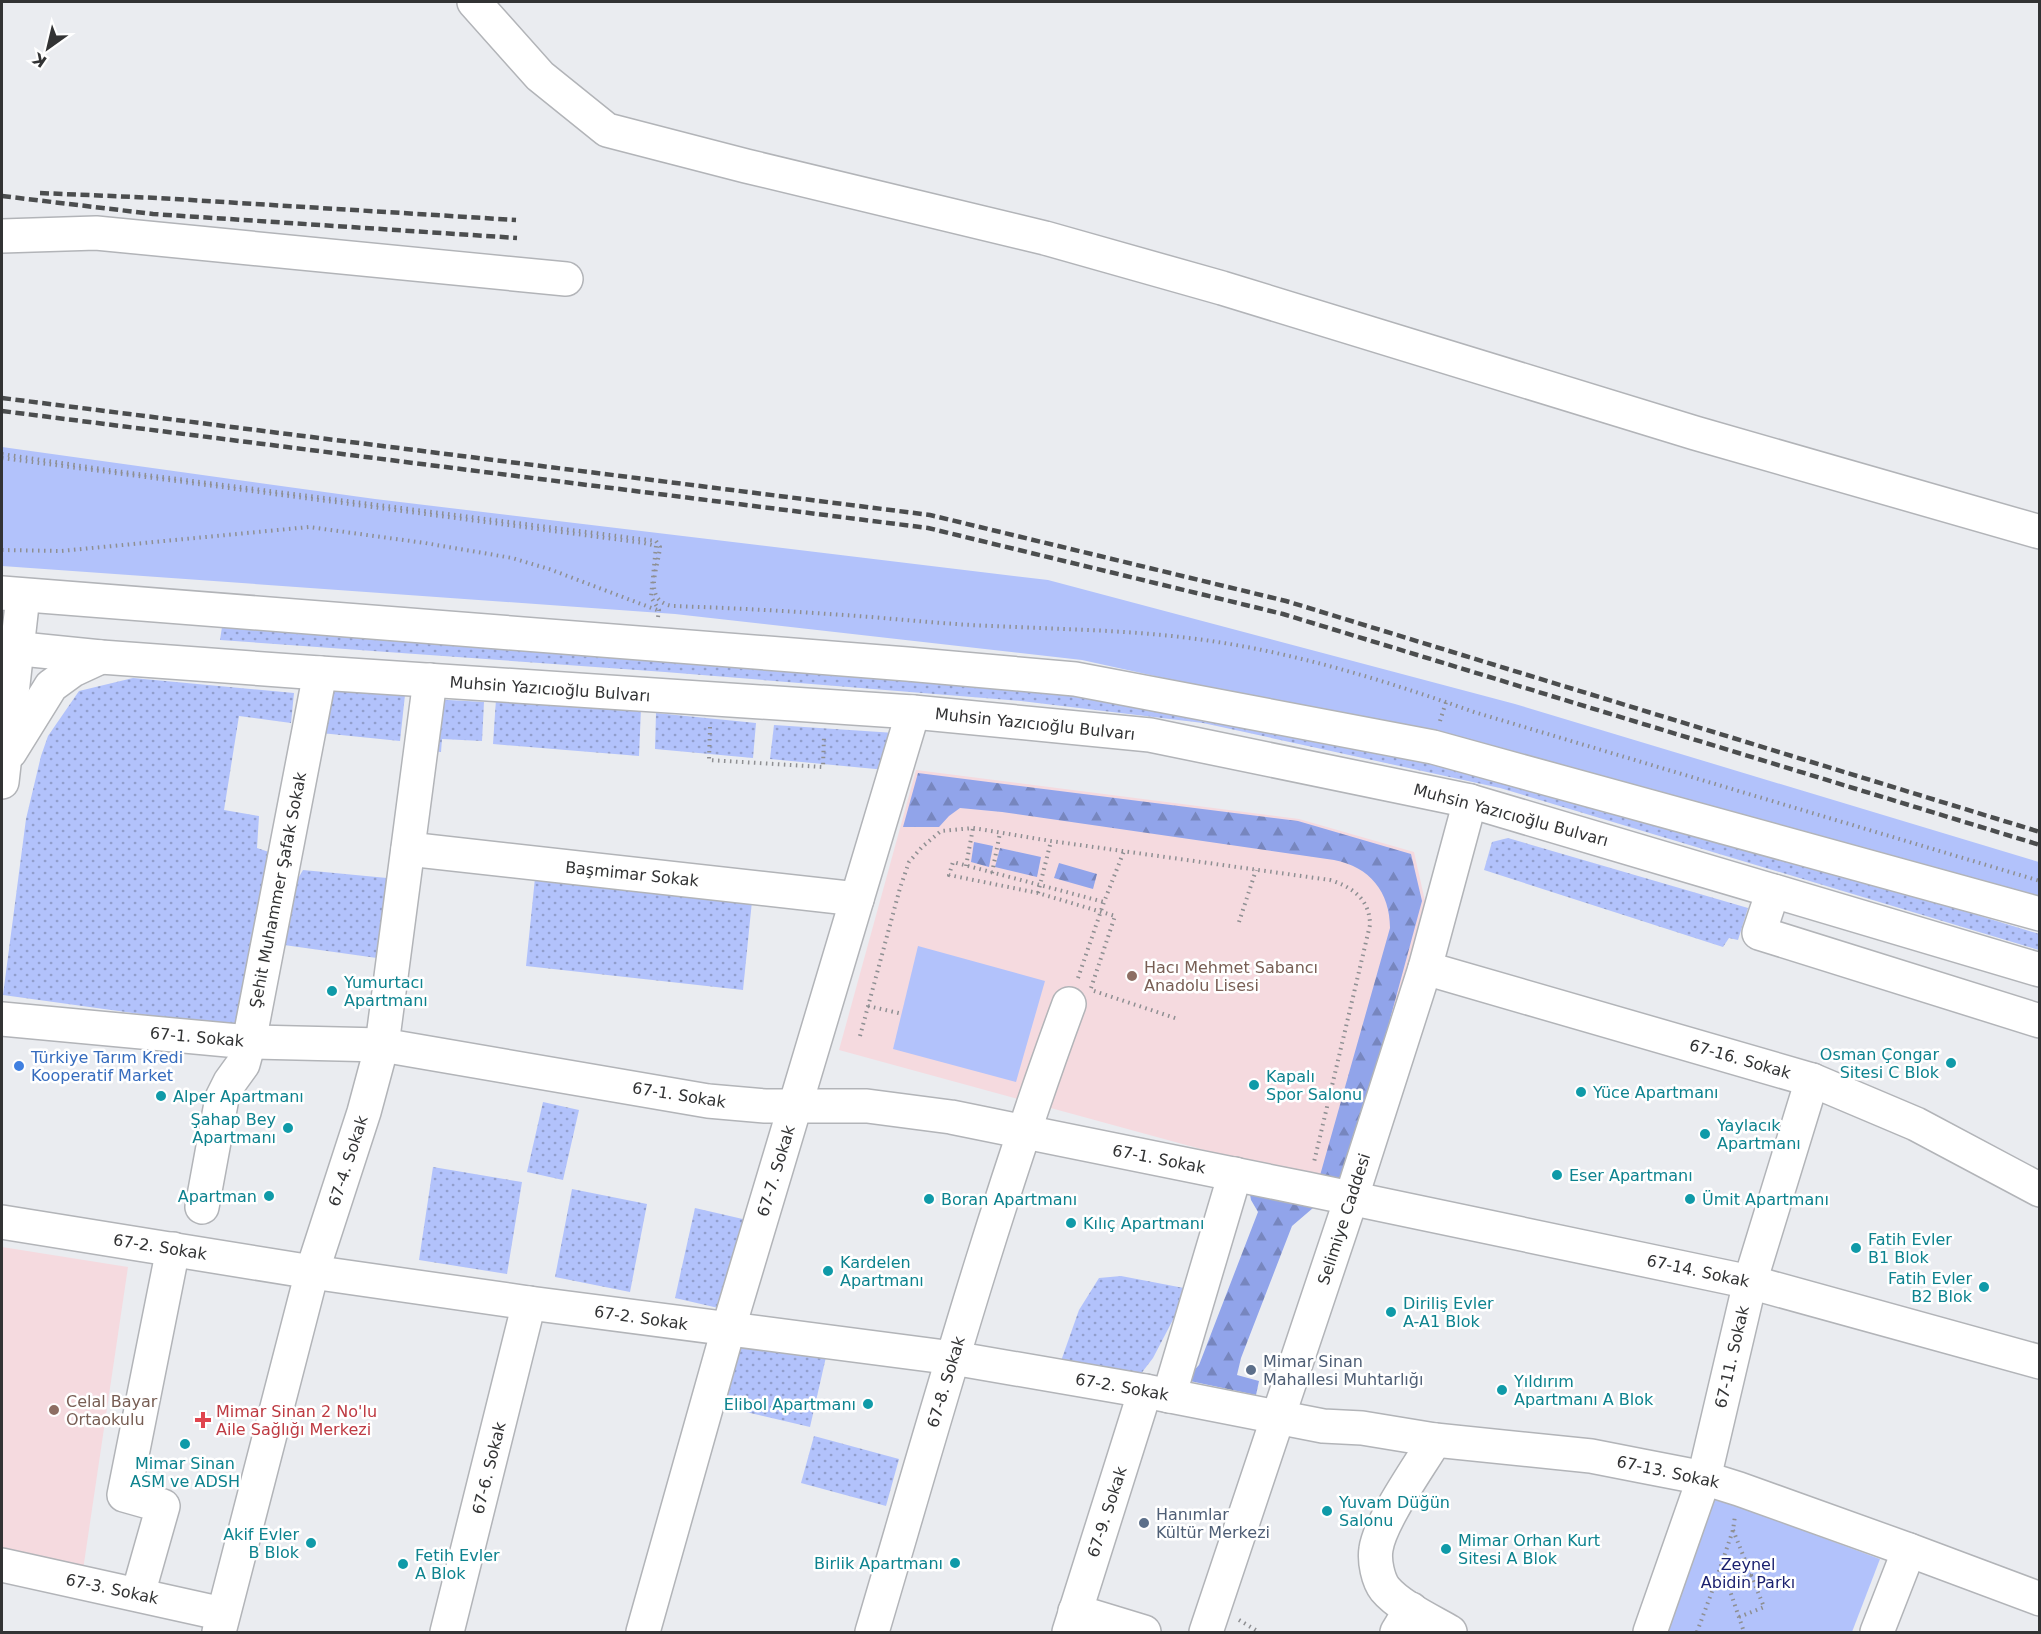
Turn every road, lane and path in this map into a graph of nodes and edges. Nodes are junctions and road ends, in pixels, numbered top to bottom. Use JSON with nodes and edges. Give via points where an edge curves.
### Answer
{"nodes":[{"id":1,"x":474,"y":2,"type":"edge"},
{"id":2,"x":2,"y":236,"type":"edge"},
{"id":3,"x":566,"y":279,"type":"dead end"},
{"id":4,"x":2,"y":454,"type":"edge"},
{"id":5,"x":2,"y":458,"type":"edge"},
{"id":6,"x":2040,"y":532,"type":"edge"},
{"id":7,"x":2,"y":550,"type":"edge"},
{"id":8,"x":12,"y":595,"type":"edge"},
{"id":9,"x":659,"y":610,"type":"junction"},
{"id":10,"x":654,"y":644,"type":"junction"},
{"id":11,"x":10,"y":648,"type":"edge"},
{"id":12,"x":101,"y":657,"type":"junction"},
{"id":13,"x":320,"y":673,"type":"junction"},
{"id":14,"x":430,"y":681,"type":"junction"},
{"id":15,"x":711,"y":699,"type":"junction"},
{"id":16,"x":825,"y":707,"type":"junction"},
{"id":17,"x":913,"y":712,"type":"junction"},
{"id":18,"x":3,"y":772,"type":"edge"},
{"id":19,"x":1470,"y":801,"type":"junction"},
{"id":20,"x":973,"y":828,"type":"junction"},
{"id":21,"x":1000,"y":833,"type":"junction"},
{"id":22,"x":1051,"y":842,"type":"junction"},
{"id":23,"x":408,"y":849,"type":"junction"},
{"id":24,"x":1124,"y":851,"type":"junction"},
{"id":25,"x":966,"y":866,"type":"junction"},
{"id":26,"x":1256,"y":870,"type":"junction"},
{"id":27,"x":992,"y":873,"type":"junction"},
{"id":28,"x":2040,"y":881,"type":"edge"},
{"id":29,"x":1040,"y":884,"type":"junction"},
{"id":30,"x":1773,"y":891,"type":"junction"},
{"id":31,"x":1038,"y":893,"type":"junction"},
{"id":32,"x":857,"y":899,"type":"junction"},
{"id":33,"x":1104,"y":902,"type":"junction"},
{"id":34,"x":1101,"y":911,"type":"junction"},
{"id":35,"x":2040,"y":914,"type":"edge"},
{"id":36,"x":1239,"y":922,"type":"dead end"},
{"id":37,"x":1425,"y":968,"type":"junction"},
{"id":38,"x":2040,"y":970,"type":"edge"},
{"id":39,"x":1079,"y":993,"type":"junction"},
{"id":40,"x":868,"y":1006,"type":"junction"},
{"id":41,"x":903,"y":1014,"type":"dead end"},
{"id":42,"x":2,"y":1018,"type":"edge"},
{"id":43,"x":1178,"y":1019,"type":"dead end"},
{"id":44,"x":2040,"y":1021,"type":"edge"},
{"id":45,"x":860,"y":1035,"type":"dead end"},
{"id":46,"x":249,"y":1042,"type":"junction"},
{"id":47,"x":381,"y":1045,"type":"junction"},
{"id":48,"x":1812,"y":1080,"type":"junction"},
{"id":49,"x":795,"y":1106,"type":"junction"},
{"id":50,"x":1023,"y":1131,"type":"junction"},
{"id":51,"x":1235,"y":1174,"type":"junction"},
{"id":52,"x":1307,"y":1189,"type":"junction"},
{"id":53,"x":2040,"y":1190,"type":"edge"},
{"id":54,"x":1351,"y":1198,"type":"junction"},
{"id":55,"x":202,"y":1207,"type":"dead end"},
{"id":56,"x":2,"y":1222,"type":"edge"},
{"id":57,"x":174,"y":1249,"type":"junction"},
{"id":58,"x":312,"y":1272,"type":"junction"},
{"id":59,"x":1750,"y":1282,"type":"junction"},
{"id":60,"x":529,"y":1303,"type":"junction"},
{"id":61,"x":728,"y":1330,"type":"junction"},
{"id":62,"x":953,"y":1358,"type":"junction"},
{"id":63,"x":2040,"y":1362,"type":"edge"},
{"id":64,"x":1157,"y":1393,"type":"junction"},
{"id":65,"x":1279,"y":1418,"type":"junction"},
{"id":66,"x":1435,"y":1440,"type":"junction"},
{"id":67,"x":1704,"y":1478,"type":"junction"},
{"id":68,"x":1739,"y":1489,"type":"junction"},
{"id":69,"x":1733,"y":1530,"type":"junction"},
{"id":70,"x":1908,"y":1550,"type":"junction"},
{"id":71,"x":2,"y":1565,"type":"edge"},
{"id":72,"x":1751,"y":1575,"type":"junction"},
{"id":73,"x":1727,"y":1582,"type":"junction"},
{"id":74,"x":1714,"y":1586,"type":"junction"},
{"id":75,"x":138,"y":1594,"type":"junction"},
{"id":76,"x":2040,"y":1599,"type":"edge"},
{"id":77,"x":1739,"y":1617,"type":"junction"},
{"id":78,"x":1404,"y":1621,"type":"edge"},
{"id":79,"x":1072,"y":1622,"type":"edge"},
{"id":80,"x":221,"y":1623,"type":"edge"},
{"id":81,"x":447,"y":1632,"type":"edge"},
{"id":82,"x":643,"y":1632,"type":"edge"},
{"id":83,"x":872,"y":1632,"type":"edge"},
{"id":84,"x":1143,"y":1632,"type":"edge"},
{"id":85,"x":1206,"y":1632,"type":"edge"},
{"id":86,"x":1450,"y":1632,"type":"edge"},
{"id":87,"x":1650,"y":1632,"type":"edge"},
{"id":88,"x":1697,"y":1632,"type":"edge"},
{"id":89,"x":1744,"y":1632,"type":"edge"},
{"id":90,"x":1877,"y":1632,"type":"edge"}],
"edges":[{"from":1,"to":6,"type":"street","via":[[540,76],[607,130],[1045,238]]},
{"from":2,"to":3,"type":"street","via":[[96,233]]},
{"from":4,"to":28,"type":"path","via":[[656,541],[660,547],[655,595],[662,604],[672,606],[1134,633],[1265,650],[1400,685],[1474,712]]},
{"from":5,"to":9,"type":"path","via":[[644,543],[656,546],[651,597]]},
{"from":7,"to":9,"type":"path","via":[[61,551],[309,527],[512,558]]},
{"from":8,"to":10,"type":"street"},
{"from":8,"to":11,"type":"street"},
{"from":9,"to":10,"type":"path"},
{"from":10,"to":35,"type":"street","via":[[1075,679],[1410,742]]},
{"from":11,"to":12,"type":"street","name":"Muhsin Yazıcıoğlu Bulvarı"},
{"from":11,"to":18,"type":"street"},
{"from":12,"to":13,"type":"street","name":"Muhsin Yazıcıoğlu Bulvarı"},
{"from":12,"to":18,"type":"street","via":[[51,686]]},
{"from":13,"to":14,"type":"street","name":"Muhsin Yazıcıoğlu Bulvarı"},
{"from":13,"to":46,"type":"street","name":"Şehit Muhammer Şafak Sokak"},
{"from":14,"to":15,"type":"street","name":"Muhsin Yazıcıoğlu Bulvarı"},
{"from":14,"to":23,"type":"street","name":"67-4. Sokak"},
{"from":15,"to":16,"type":"street","name":"Muhsin Yazıcıoğlu Bulvarı"},
{"from":15,"to":16,"type":"path","via":[[709,760],[765,765],[823,767]]},
{"from":16,"to":17,"type":"street","name":"Muhsin Yazıcıoğlu Bulvarı"},
{"from":17,"to":19,"type":"street","name":"Muhsin Yazıcıoğlu Bulvarı","via":[[1150,735]]},
{"from":17,"to":32,"type":"street","name":"67-7. Sokak"},
{"from":19,"to":30,"type":"street","name":"Muhsin Yazıcıoğlu Bulvarı"},
{"from":19,"to":37,"type":"street","name":"Selimiye Caddesi"},
{"from":20,"to":21,"type":"path"},
{"from":20,"to":25,"type":"path"},
{"from":20,"to":40,"type":"path","via":[[941,831],[909,862]]},
{"from":21,"to":22,"type":"path"},
{"from":21,"to":27,"type":"path"},
{"from":22,"to":24,"type":"path"},
{"from":22,"to":29,"type":"path"},
{"from":23,"to":32,"type":"street","name":"Başmimar Sokak"},
{"from":23,"to":47,"type":"street","name":"67-4. Sokak"},
{"from":24,"to":26,"type":"path"},
{"from":24,"to":33,"type":"path"},
{"from":25,"to":27,"type":"path"},
{"from":25,"to":31,"type":"path","via":[[953,862],[949,874]]},
{"from":26,"to":36,"type":"path"},
{"from":26,"to":52,"type":"path","via":[[1345,885],[1362,898],[1370,914]]},
{"from":27,"to":29,"type":"path"},
{"from":29,"to":31,"type":"path"},
{"from":29,"to":33,"type":"path"},
{"from":30,"to":38,"type":"street","name":"Muhsin Yazıcıoğlu Bulvarı"},
{"from":30,"to":44,"type":"street","via":[[1759,933]]},
{"from":31,"to":34,"type":"path"},
{"from":32,"to":49,"type":"street","name":"67-7. Sokak"},
{"from":33,"to":34,"type":"path"},
{"from":34,"to":39,"type":"path"},
{"from":34,"to":39,"type":"path","via":[[1115,916]]},
{"from":37,"to":48,"type":"street","name":"67-16. Sokak"},
{"from":37,"to":54,"type":"street","name":"Selimiye Caddesi"},
{"from":39,"to":43,"type":"path"},
{"from":39,"to":50,"type":"street","name":"67-8. Sokak"},
{"from":40,"to":41,"type":"path"},
{"from":40,"to":45,"type":"path"},
{"from":42,"to":46,"type":"street","name":"67-1. Sokak"},
{"from":46,"to":47,"type":"street","name":"67-1. Sokak"},
{"from":46,"to":55,"type":"street","name":"Şehit Muhammer Şafak Sokak","via":[[243,1064],[222,1098]]},
{"from":47,"to":49,"type":"street","name":"67-1. Sokak","via":[[708,1101]]},
{"from":47,"to":58,"type":"street","name":"67-4. Sokak","via":[[364,1112]]},
{"from":48,"to":53,"type":"street","name":"67-16. Sokak","via":[[1916,1124]]},
{"from":48,"to":59,"type":"street","name":"67-11. Sokak"},
{"from":49,"to":50,"type":"street","name":"67-1. Sokak","via":[[867,1106]]},
{"from":49,"to":61,"type":"street","name":"67-7. Sokak"},
{"from":50,"to":51,"type":"street","name":"67-1. Sokak"},
{"from":50,"to":62,"type":"street","name":"67-8. Sokak"},
{"from":51,"to":52,"type":"street","name":"67-1. Sokak"},
{"from":51,"to":64,"type":"street","name":"67-9. Sokak"},
{"from":52,"to":54,"type":"street","name":"67-1. Sokak"},
{"from":54,"to":59,"type":"street","name":"67-14. Sokak"},
{"from":54,"to":65,"type":"street","name":"Selimiye Caddesi"},
{"from":56,"to":57,"type":"street","name":"67-2. Sokak"},
{"from":57,"to":58,"type":"street","name":"67-2. Sokak"},
{"from":57,"to":75,"type":"street","via":[[124,1495],[163,1506]]},
{"from":58,"to":60,"type":"street","name":"67-2. Sokak"},
{"from":58,"to":80,"type":"street","name":"67-4. Sokak"},
{"from":59,"to":63,"type":"street","name":"67-14. Sokak"},
{"from":59,"to":67,"type":"street","name":"67-11. Sokak"},
{"from":60,"to":61,"type":"street","name":"67-2. Sokak"},
{"from":60,"to":81,"type":"street","name":"67-6. Sokak"},
{"from":61,"to":62,"type":"street","name":"67-2. Sokak"},
{"from":61,"to":82,"type":"street","name":"67-7. Sokak"},
{"from":62,"to":64,"type":"street","name":"67-2. Sokak"},
{"from":62,"to":83,"type":"street","name":"67-8. Sokak"},
{"from":64,"to":65,"type":"street","name":"67-2. Sokak"},
{"from":64,"to":79,"type":"street","name":"67-9. Sokak"},
{"from":65,"to":66,"type":"street","name":"67-13. Sokak"},
{"from":65,"to":85,"type":"street","name":"Selimiye Caddesi"},
{"from":66,"to":67,"type":"street","name":"67-13. Sokak","via":[[1591,1456]]},
{"from":66,"to":78,"type":"street","via":[[1389,1517],[1376,1548],[1379,1577]]},
{"from":67,"to":68,"type":"street","name":"67-13. Sokak"},
{"from":67,"to":87,"type":"street","name":"67-11. Sokak"},
{"from":68,"to":69,"type":"path"},
{"from":68,"to":70,"type":"street","name":"67-13. Sokak"},
{"from":69,"to":72,"type":"path"},
{"from":69,"to":74,"type":"path"},
{"from":70,"to":76,"type":"street","name":"67-13. Sokak"},
{"from":70,"to":90,"type":"street"},
{"from":71,"to":75,"type":"street","name":"67-3. Sokak"},
{"from":72,"to":73,"type":"path"},
{"from":72,"to":77,"type":"path","via":[[1764,1607]]},
{"from":73,"to":74,"type":"path"},
{"from":73,"to":77,"type":"path"},
{"from":74,"to":88,"type":"path"},
{"from":75,"to":80,"type":"street","name":"67-3. Sokak"},
{"from":77,"to":89,"type":"path"},
{"from":78,"to":86,"type":"street"},
{"from":79,"to":84,"type":"street"}]}
